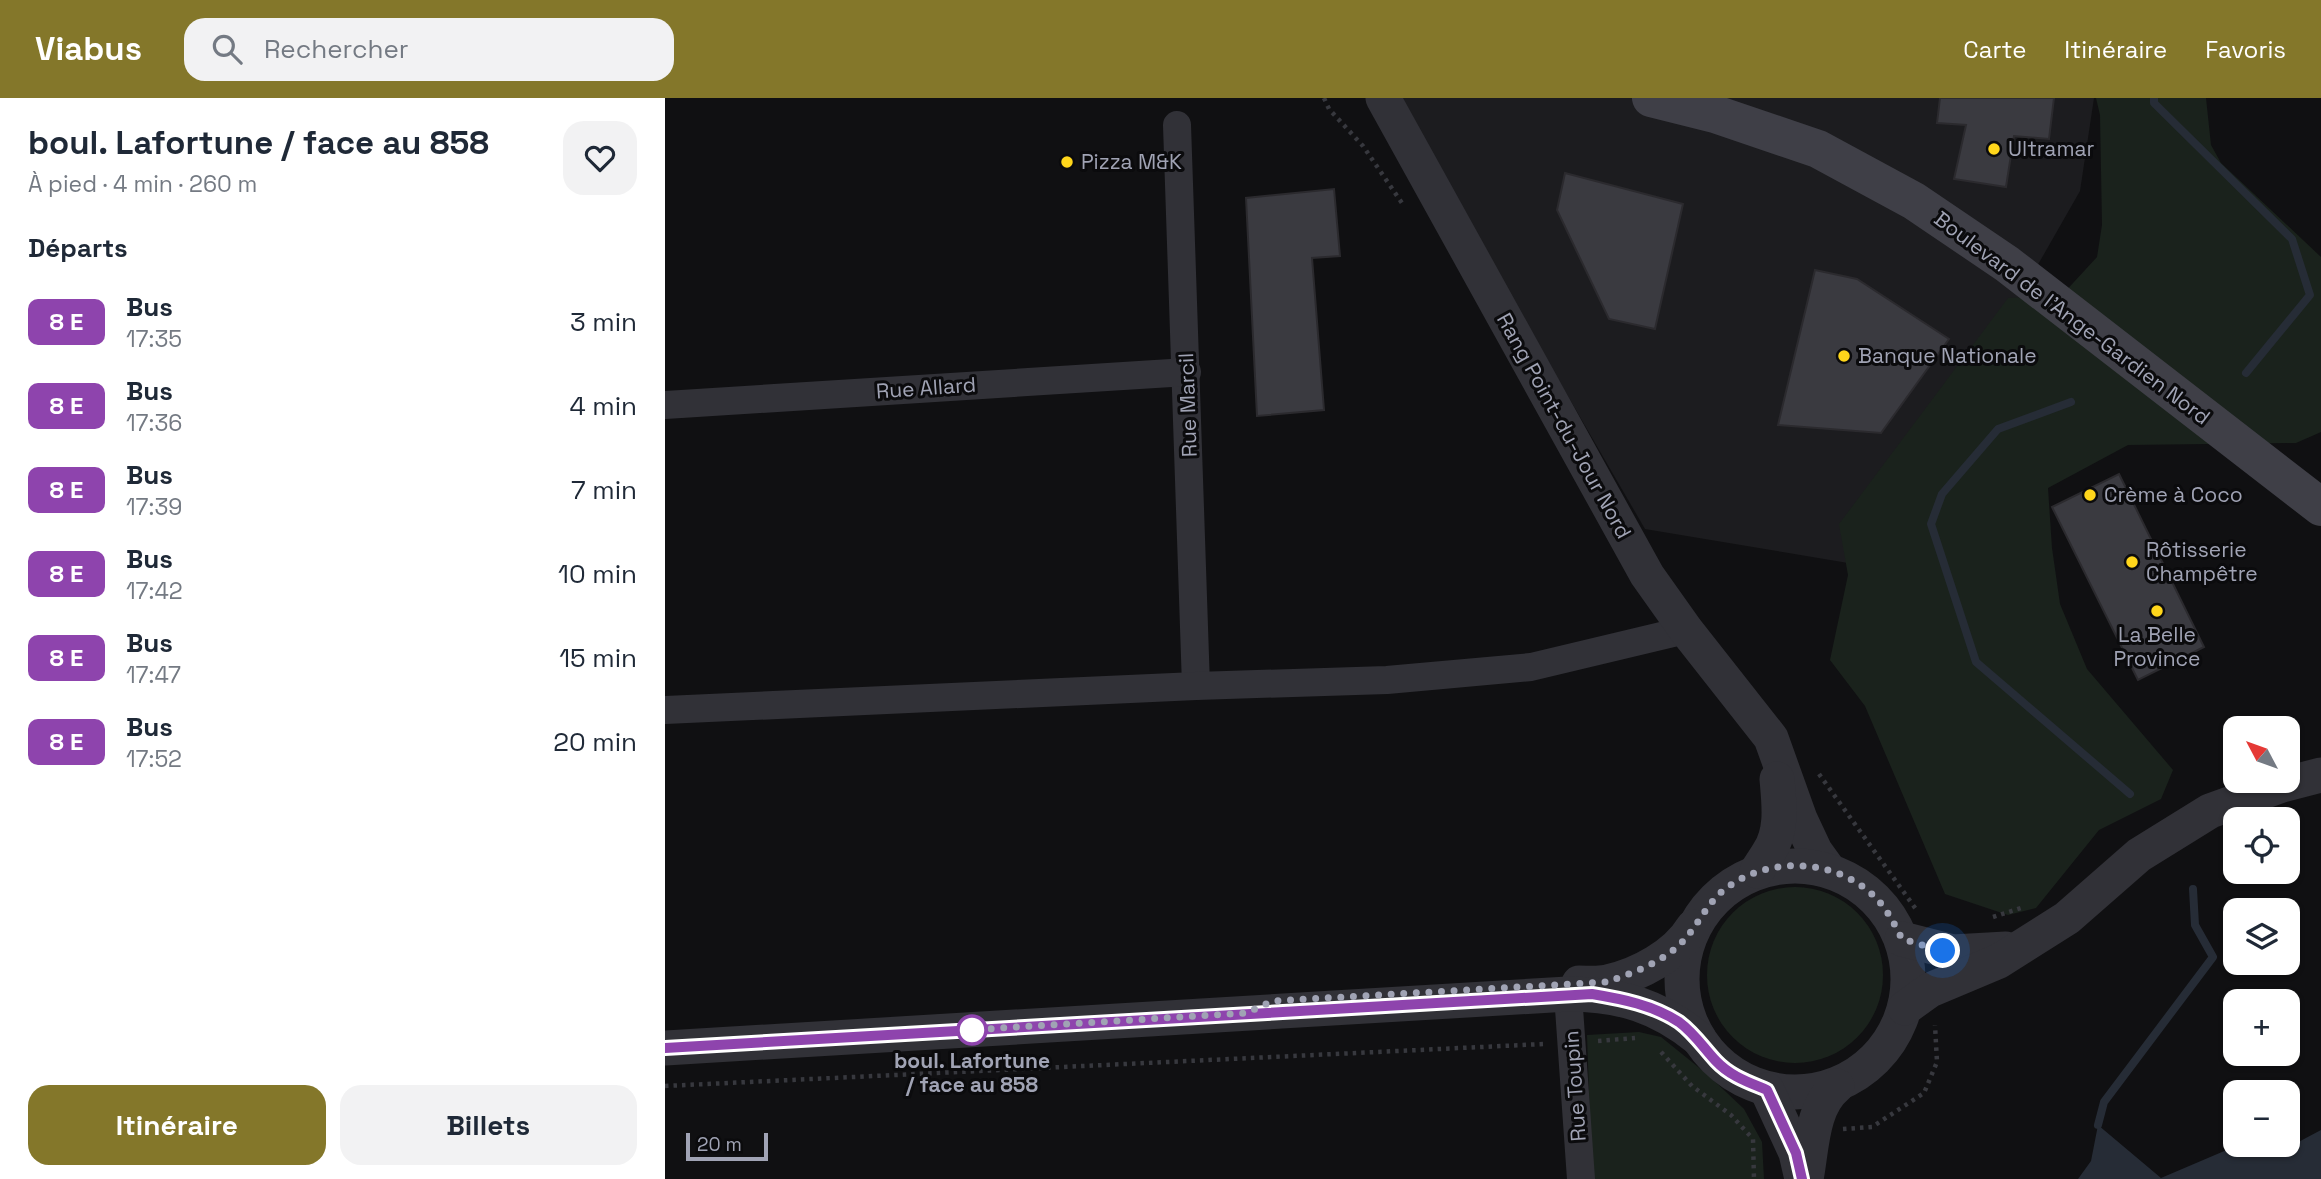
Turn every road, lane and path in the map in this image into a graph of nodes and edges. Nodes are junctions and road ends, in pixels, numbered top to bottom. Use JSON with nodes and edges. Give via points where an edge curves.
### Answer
{"nodes":[{"id":1,"x":1383,"y":98,"type":"edge"},
{"id":2,"x":1651,"y":98,"type":"edge"},
{"id":3,"x":1177,"y":125,"type":"dead end"},
{"id":4,"x":1187,"y":372,"type":"junction"},
{"id":5,"x":665,"y":405,"type":"edge"},
{"id":6,"x":2321,"y":507,"type":"edge"},
{"id":7,"x":1686,"y":630,"type":"junction"},
{"id":8,"x":1196,"y":686,"type":"junction"},
{"id":9,"x":665,"y":710,"type":"edge"},
{"id":10,"x":1771,"y":738,"type":"junction"},
{"id":11,"x":2321,"y":775,"type":"edge"},
{"id":12,"x":1828,"y":869,"type":"junction"},
{"id":13,"x":1757,"y":871,"type":"junction"},
{"id":14,"x":1699,"y":917,"type":"junction"},
{"id":15,"x":1902,"y":939,"type":"junction"},
{"id":16,"x":2017,"y":950,"type":"junction"},
{"id":17,"x":1568,"y":994,"type":"junction"},
{"id":18,"x":1246,"y":1013,"type":"junction"},
{"id":19,"x":1920,"y":1015,"type":"junction"},
{"id":20,"x":1699,"y":1039,"type":"junction"},
{"id":21,"x":1601,"y":1041,"type":"dead end"},
{"id":22,"x":1646,"y":1043,"type":"dead end"},
{"id":23,"x":1538,"y":1045,"type":"dead end"},
{"id":24,"x":665,"y":1048,"type":"edge"},
{"id":25,"x":1659,"y":1049,"type":"dead end"},
{"id":26,"x":665,"y":1086,"type":"edge"},
{"id":27,"x":1837,"y":1086,"type":"junction"},
{"id":28,"x":1767,"y":1090,"type":"junction"},
{"id":29,"x":1839,"y":1128,"type":"dead end"},
{"id":30,"x":1581,"y":1179,"type":"edge"},
{"id":31,"x":1754,"y":1179,"type":"edge"},
{"id":32,"x":1804,"y":1179,"type":"edge"}],
"edges":[{"from":1,"to":7,"type":"street","name":"Rang Point-du-Jour Nord","via":[[1614,518]]},
{"from":2,"to":6,"type":"main road","name":"Boulevard de l'Ange-Gardien Nord","via":[[1818,149],[1914,201],[2007,264]]},
{"from":3,"to":4,"type":"street","name":"Rue Marcil"},
{"from":4,"to":5,"type":"street","name":"Rue Allard"},
{"from":4,"to":8,"type":"street","name":"Rue Marcil"},
{"from":7,"to":8,"type":"street","via":[[1531,667],[1387,680]]},
{"from":7,"to":10,"type":"street","name":"Rang Point-du-Jour Nord"},
{"from":8,"to":9,"type":"street"},
{"from":10,"to":12,"type":"street","name":"Rang Point-du-Jour Nord","via":[[1801,819]]},
{"from":10,"to":13,"type":"street","via":[[1780,811],[1776,836]]},
{"from":11,"to":16,"type":"street","via":[[2210,811],[2139,855],[2067,918]]},
{"from":12,"to":13,"type":"street","via":[[1792,864]]},
{"from":12,"to":15,"type":"street","via":[[1853,879],[1874,895]]},
{"from":13,"to":14,"type":"street","via":[[1724,889]]},
{"from":14,"to":18,"type":"street","via":[[1670,953],[1607,982],[1273,1001]]},
{"from":14,"to":20,"type":"street","via":[[1686,946],[1682,978],[1686,1010]]},
{"from":15,"to":16,"type":"street","via":[[1953,953]]},
{"from":15,"to":19,"type":"street"},
{"from":16,"to":19,"type":"street","via":[[1930,990]]},
{"from":17,"to":18,"type":"street"},
{"from":17,"to":20,"type":"street","via":[[1635,1002],[1678,1022]]},
{"from":17,"to":30,"type":"street","name":"Rue Toupin"},
{"from":18,"to":24,"type":"street"},
{"from":19,"to":27,"type":"street","via":[[1868,1068]]},
{"from":19,"to":29,"type":"path","via":[[1937,1062],[1924,1093],[1872,1127]]},
{"from":20,"to":28,"type":"street","via":[[1717,1062],[1740,1079]]},
{"from":21,"to":22,"type":"path","via":[[1634,1038]]},
{"from":23,"to":26,"type":"path"},
{"from":25,"to":31,"type":"path","via":[[1692,1086],[1731,1115],[1753,1139]]},
{"from":27,"to":28,"type":"street","via":[[1802,1093]]},
{"from":27,"to":32,"type":"street","via":[[1821,1105]]},
{"from":28,"to":32,"type":"street"}]}
